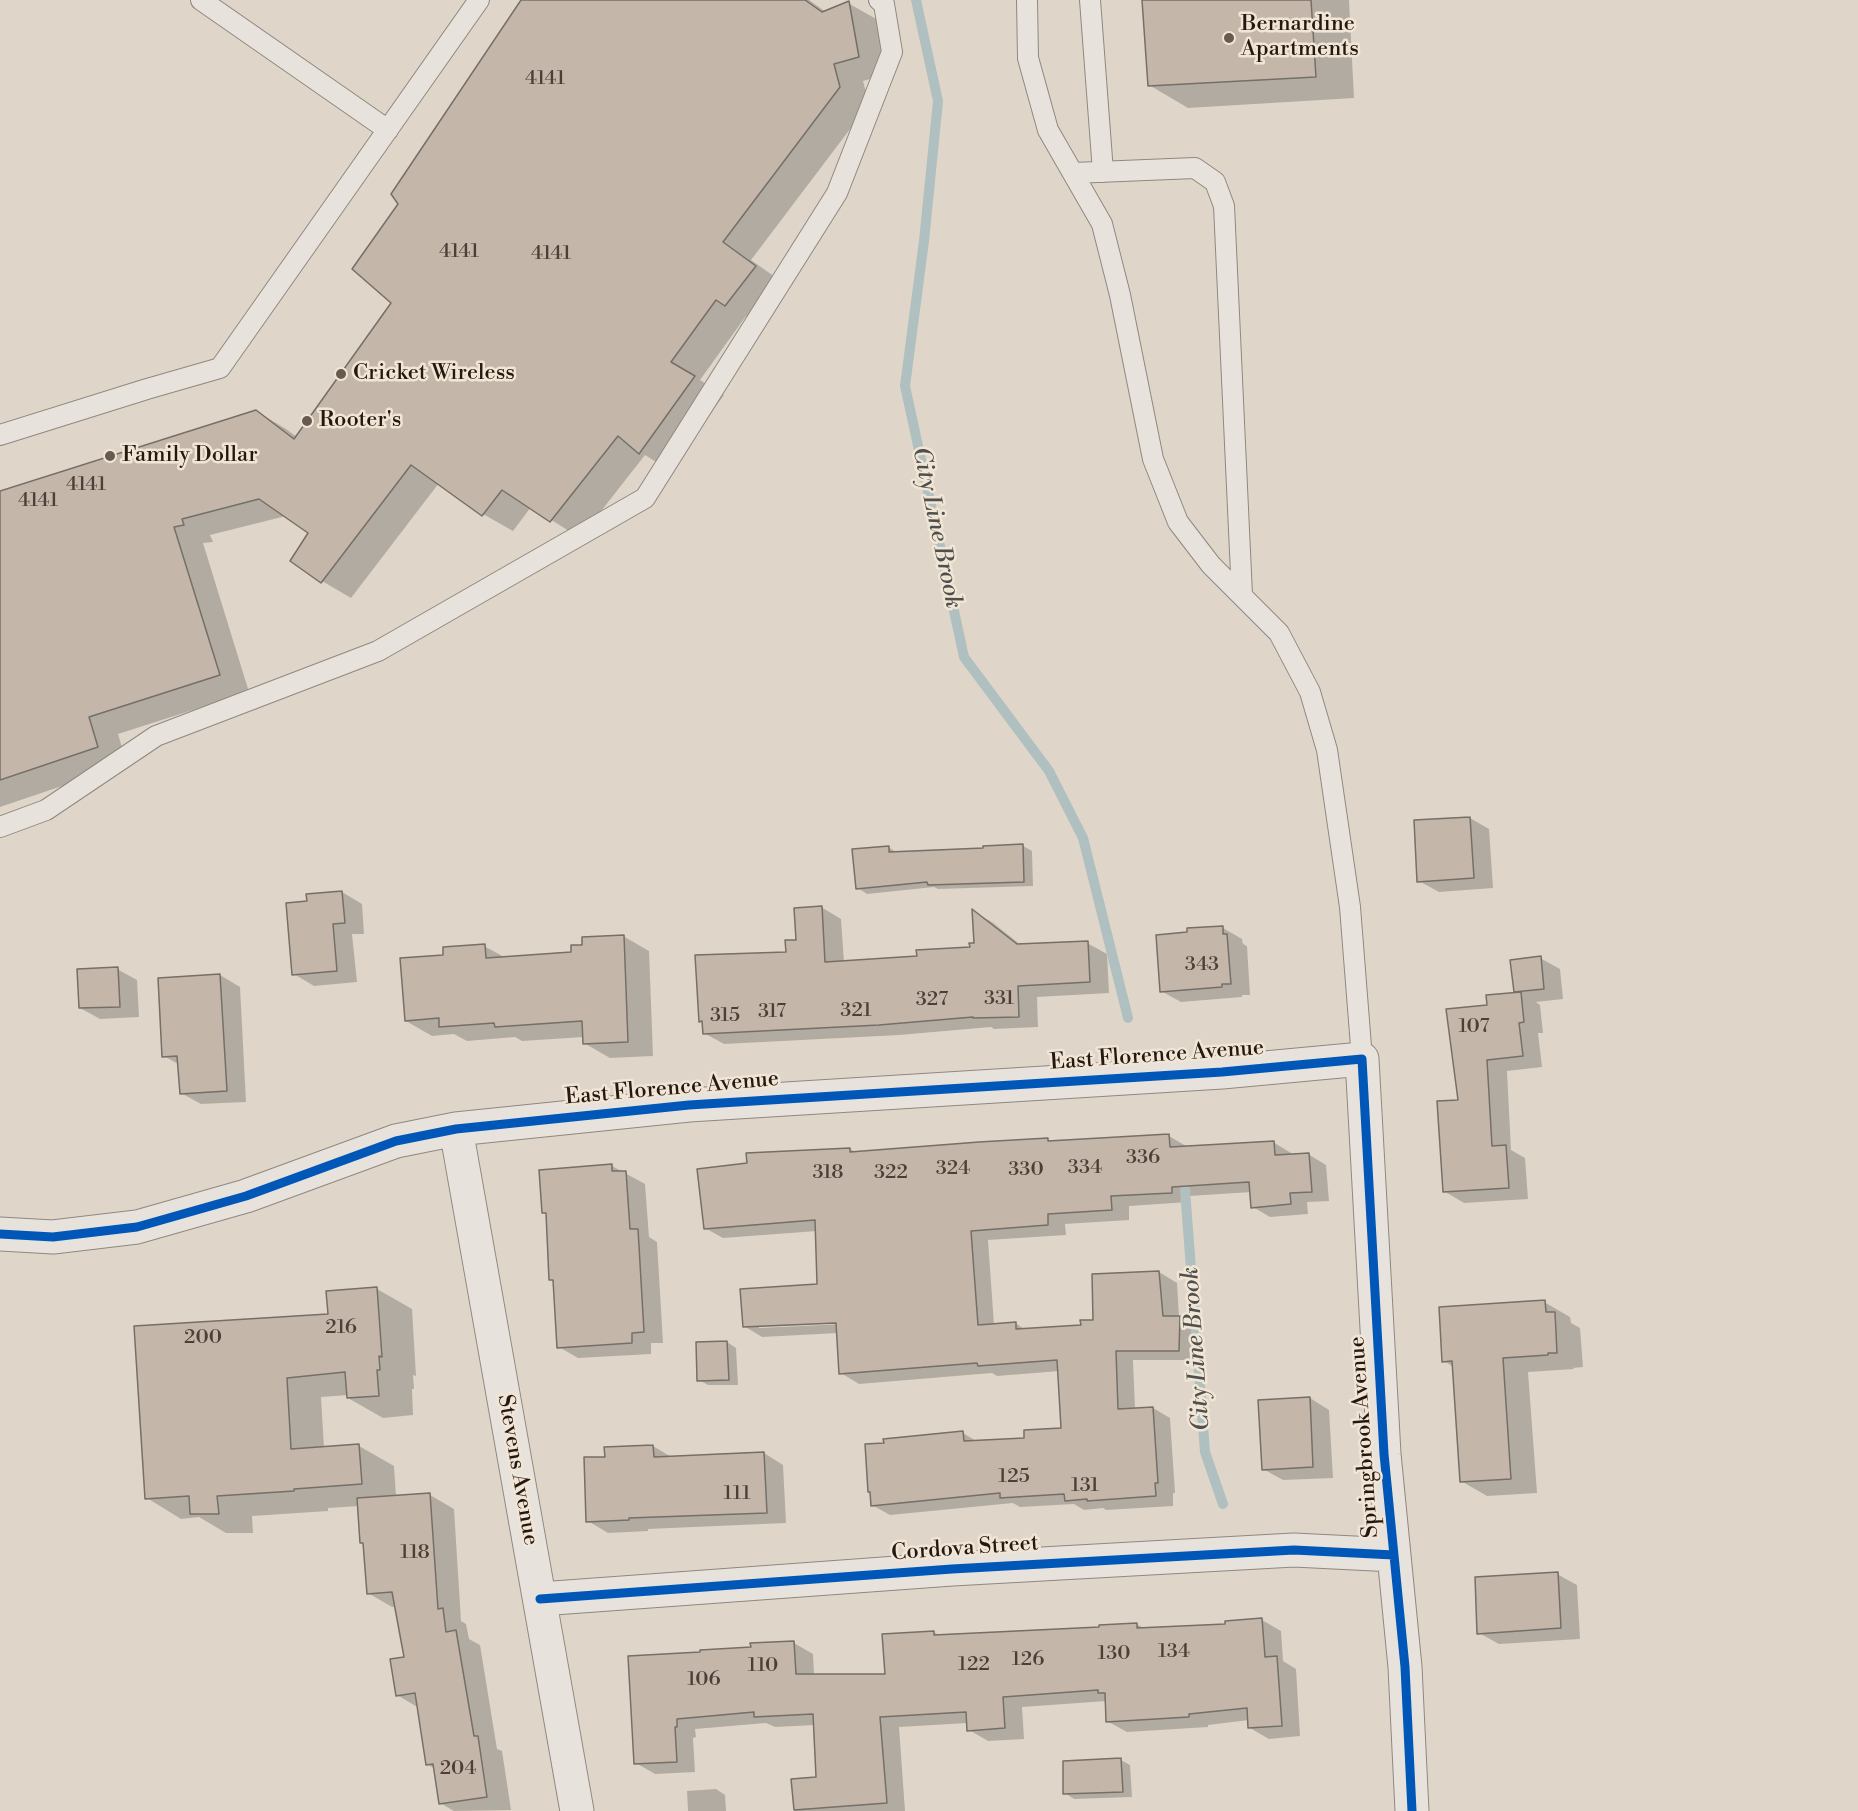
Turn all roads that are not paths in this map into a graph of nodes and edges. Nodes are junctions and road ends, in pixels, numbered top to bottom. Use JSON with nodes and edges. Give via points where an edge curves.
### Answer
{"nodes":[{"id":1,"x":201,"y":0,"type":"edge"},
{"id":2,"x":479,"y":0,"type":"edge"},
{"id":3,"x":879,"y":0,"type":"edge"},
{"id":4,"x":1026,"y":0,"type":"edge"},
{"id":5,"x":1090,"y":0,"type":"edge"},
{"id":6,"x":388,"y":130,"type":"junction"},
{"id":7,"x":1103,"y":172,"type":"junction"},
{"id":8,"x":1073,"y":173,"type":"junction"},
{"id":9,"x":0,"y":435,"type":"edge"},
{"id":10,"x":1242,"y":595,"type":"junction"},
{"id":11,"x":0,"y":827,"type":"edge"},
{"id":12,"x":1362,"y":1059,"type":"junction"},
{"id":13,"x":456,"y":1129,"type":"junction"},
{"id":14,"x":0,"y":1234,"type":"edge"},
{"id":15,"x":1394,"y":1554,"type":"junction"},
{"id":16,"x":540,"y":1599,"type":"junction"},
{"id":17,"x":577,"y":1811,"type":"edge"},
{"id":18,"x":1412,"y":1811,"type":"edge"}],
"edges":[{"from":1,"to":6,"type":"lane"},
{"from":2,"to":6,"type":"lane"},
{"from":3,"to":11,"type":"lane","via":[[884,4],[892,52],[837,193],[645,498],[378,651],[156,736],[46,810]]},
{"from":4,"to":8,"type":"lane","via":[[1031,68],[1048,130]]},
{"from":5,"to":7,"type":"lane"},
{"from":6,"to":9,"type":"lane","via":[[220,368]]},
{"from":7,"to":8,"type":"lane"},
{"from":7,"to":10,"type":"lane","via":[[1195,168],[1215,182],[1224,206]]},
{"from":8,"to":10,"type":"lane","via":[[1102,224],[1153,459],[1178,522],[1211,565]]},
{"from":10,"to":12,"type":"lane","via":[[1279,633],[1310,692],[1327,750],[1350,907]]},
{"from":12,"to":13,"type":"street","name":"East Florence Avenue","via":[[1222,1072],[689,1105]]},
{"from":12,"to":15,"type":"street","name":"Springbrook Avenue","via":[[1384,1454]]},
{"from":13,"to":14,"type":"street","name":"East Florence Avenue","via":[[396,1141],[246,1196],[137,1227],[53,1237]]},
{"from":13,"to":16,"type":"street","name":"Stevens Avenue"},
{"from":15,"to":16,"type":"street","name":"Cordova Street","via":[[1294,1550],[952,1569]]},
{"from":15,"to":18,"type":"street","name":"Springbrook Avenue","via":[[1405,1667]]},
{"from":16,"to":17,"type":"street","name":"Stevens Avenue"}]}
